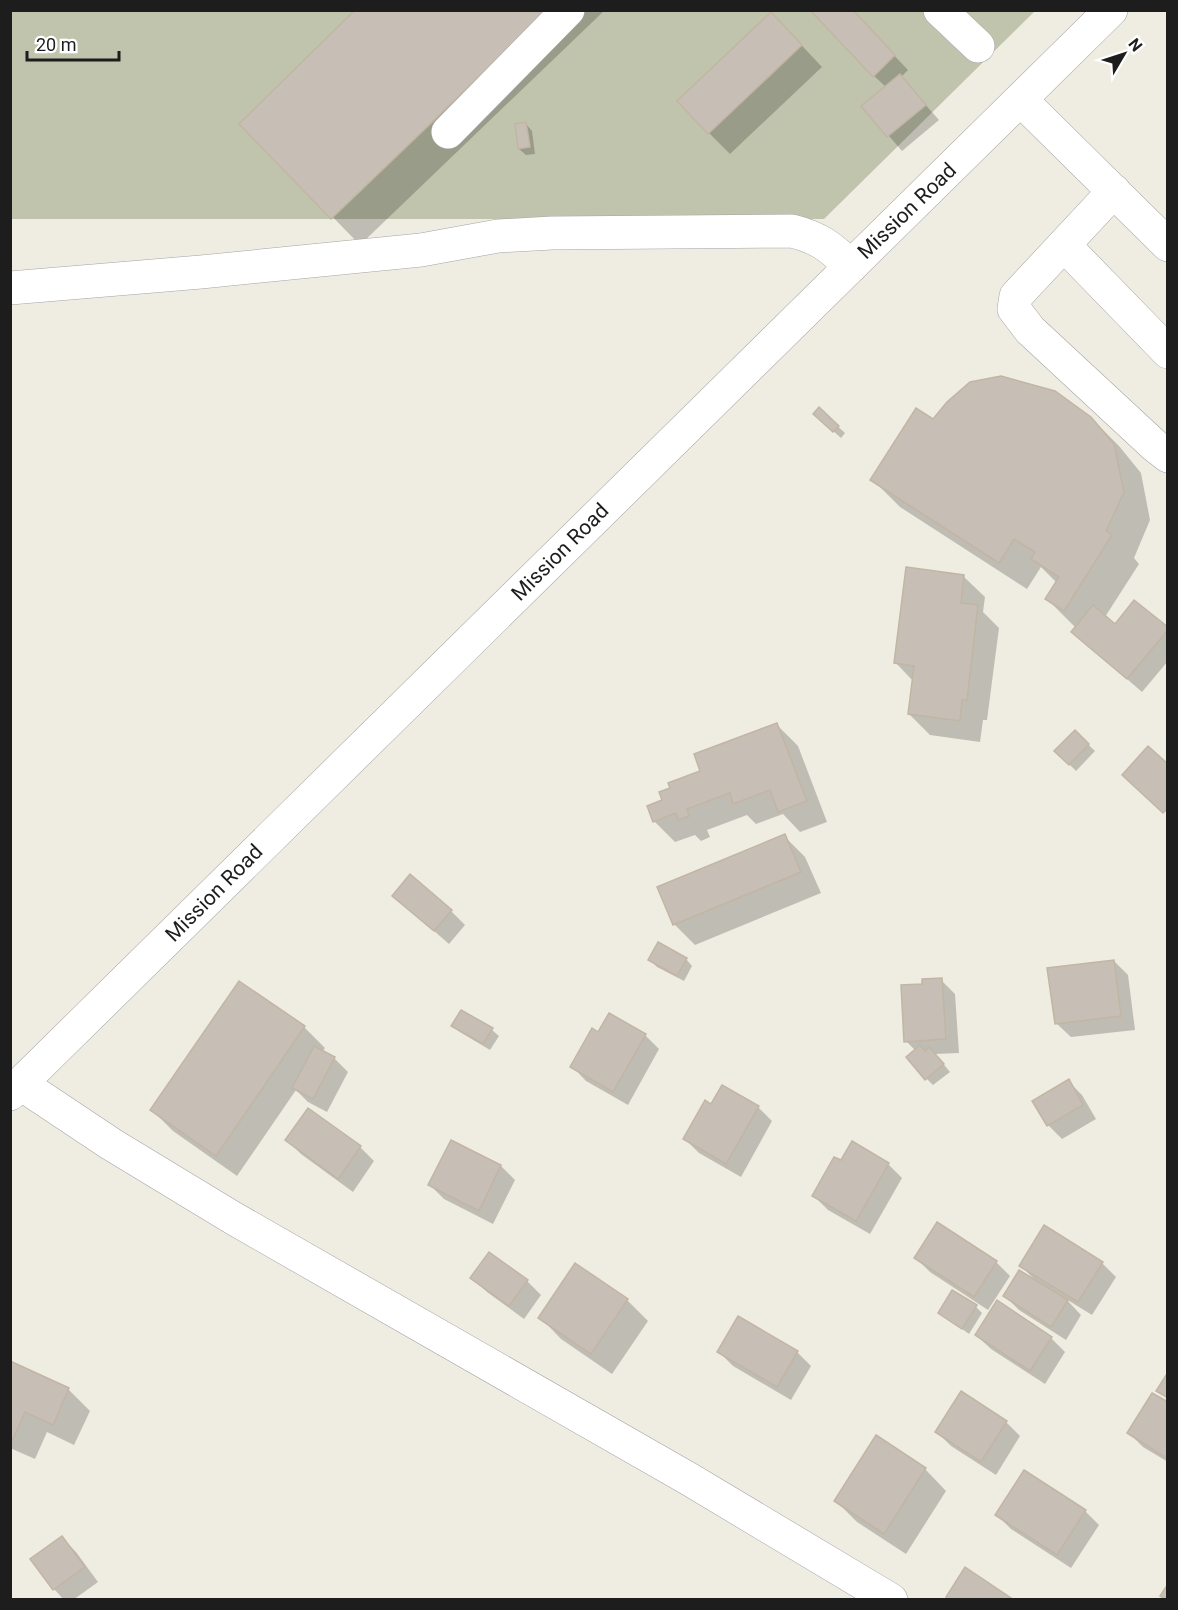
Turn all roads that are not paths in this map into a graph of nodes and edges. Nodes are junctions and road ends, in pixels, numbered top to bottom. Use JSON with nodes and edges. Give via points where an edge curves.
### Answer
{"nodes":[{"id":1,"x":568,"y":10,"type":"edge"},
{"id":2,"x":940,"y":10,"type":"edge"},
{"id":3,"x":1111,"y":10,"type":"edge"},
{"id":4,"x":978,"y":46,"type":"dead end"},
{"id":5,"x":1021,"y":100,"type":"junction"},
{"id":6,"x":448,"y":132,"type":"dead end"},
{"id":7,"x":1114,"y":192,"type":"junction"},
{"id":8,"x":1064,"y":245,"type":"junction"},
{"id":9,"x":1167,"y":245,"type":"edge"},
{"id":10,"x":851,"y":266,"type":"junction"},
{"id":11,"x":10,"y":288,"type":"edge"},
{"id":12,"x":1167,"y":351,"type":"edge"},
{"id":13,"x":1167,"y":456,"type":"edge"},
{"id":14,"x":16,"y":1089,"type":"edge"},
{"id":15,"x":891,"y":1599,"type":"edge"}],
"edges":[{"from":1,"to":6,"type":"street"},
{"from":2,"to":4,"type":"street"},
{"from":3,"to":5,"type":"street","name":"Mission Road"},
{"from":5,"to":7,"type":"street"},
{"from":5,"to":10,"type":"street","name":"Mission Road"},
{"from":7,"to":8,"type":"street"},
{"from":7,"to":9,"type":"street"},
{"from":8,"to":12,"type":"street"},
{"from":8,"to":13,"type":"street","via":[[1016,296],[1014,309],[1030,330]]},
{"from":10,"to":11,"type":"street","via":[[812,236],[792,231],[552,233],[498,236],[421,250],[236,269]]},
{"from":10,"to":14,"type":"street","name":"Mission Road"},
{"from":14,"to":15,"type":"street"}]}
